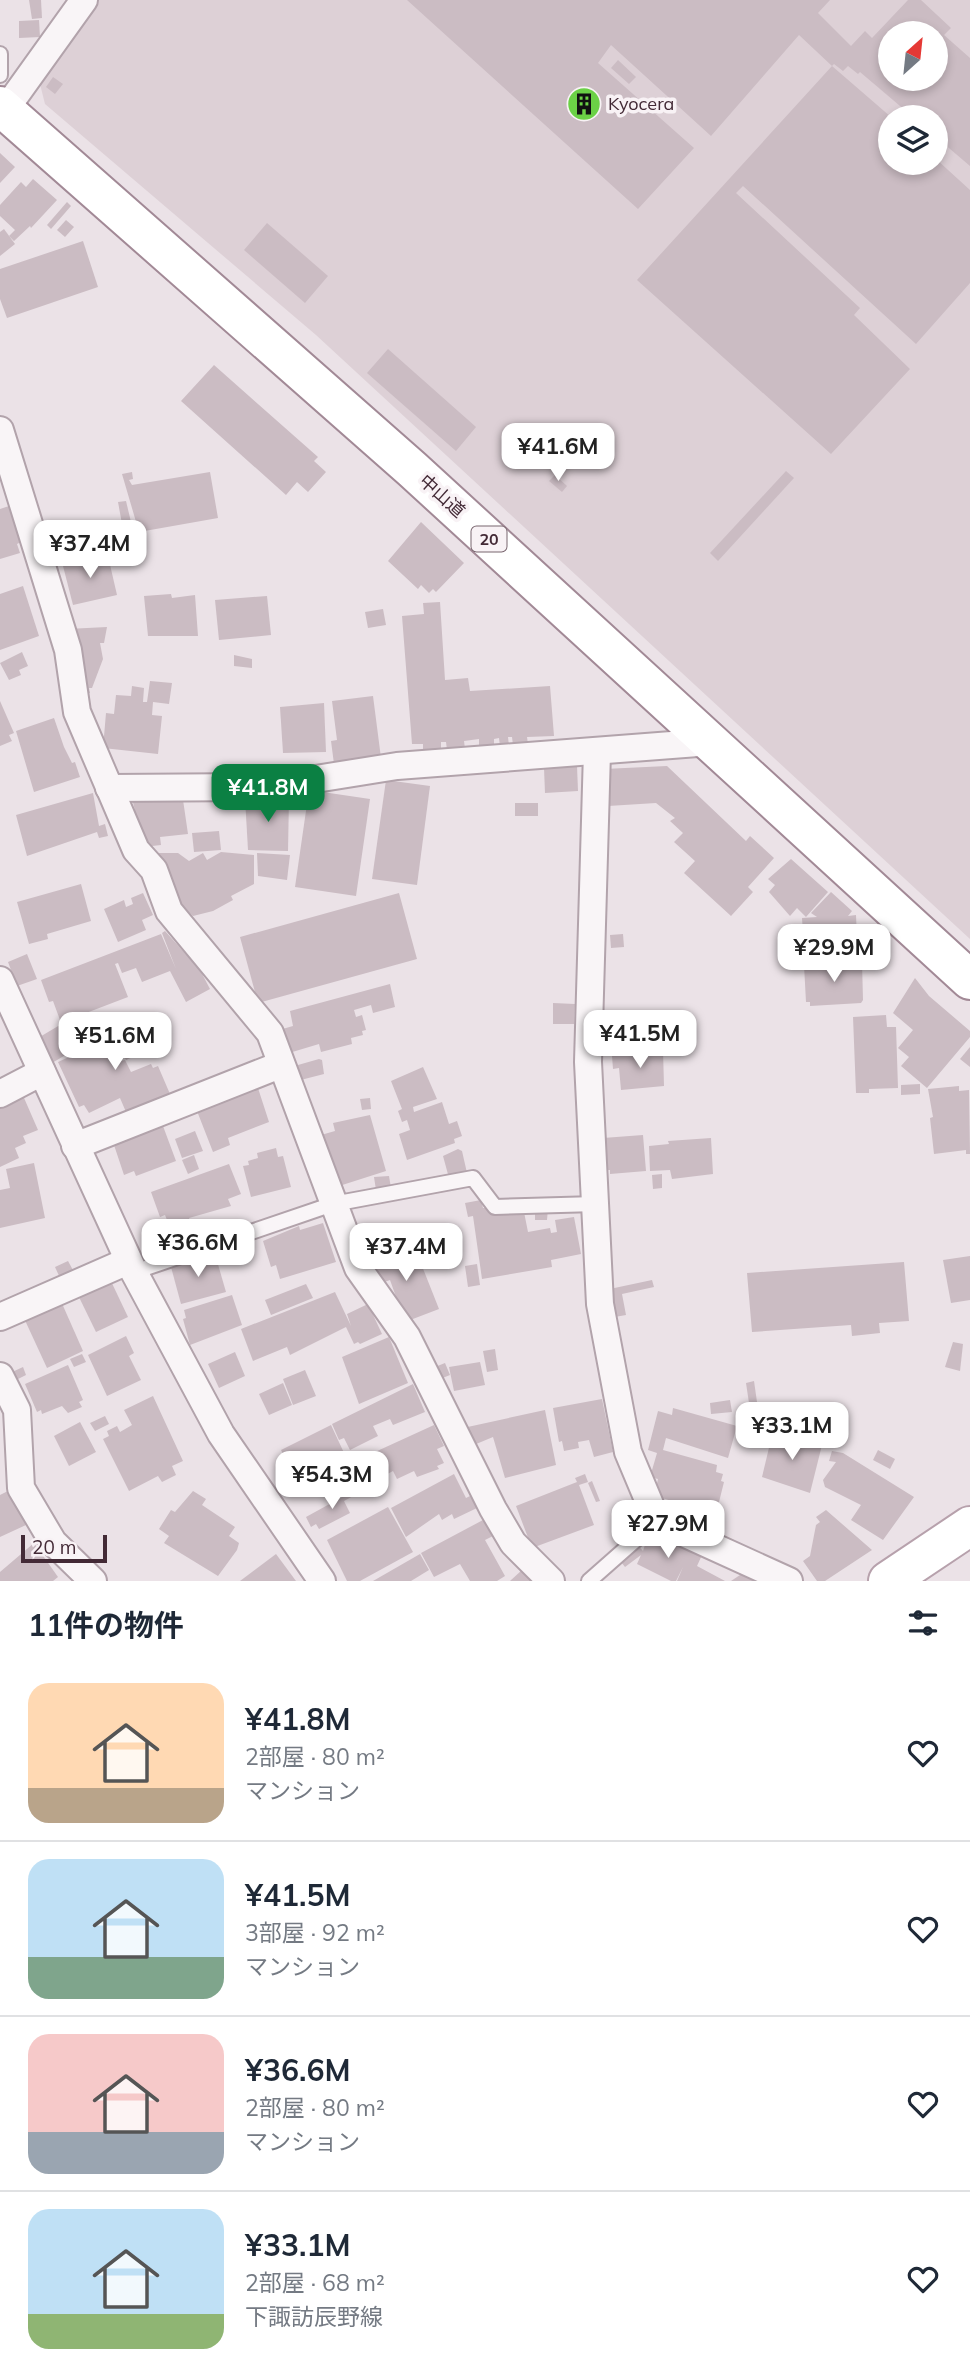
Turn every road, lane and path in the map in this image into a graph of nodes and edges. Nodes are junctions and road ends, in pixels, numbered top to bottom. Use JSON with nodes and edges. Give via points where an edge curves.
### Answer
{"nodes":[{"id":1,"x":84,"y":0,"type":"edge"},
{"id":2,"x":0,"y":54,"type":"edge"},
{"id":3,"x":2,"y":97,"type":"edge"},
{"id":4,"x":0,"y":430,"type":"edge"},
{"id":5,"x":711,"y":742,"type":"junction"},
{"id":6,"x":597,"y":752,"type":"junction"},
{"id":7,"x":109,"y":788,"type":"junction"},
{"id":8,"x":0,"y":980,"type":"edge"},
{"id":9,"x":970,"y":980,"type":"edge"},
{"id":10,"x":280,"y":1066,"type":"junction"},
{"id":11,"x":42,"y":1072,"type":"junction"},
{"id":12,"x":0,"y":1094,"type":"edge"},
{"id":13,"x":75,"y":1146,"type":"junction"},
{"id":14,"x":333,"y":1204,"type":"junction"},
{"id":15,"x":596,"y":1204,"type":"junction"},
{"id":16,"x":131,"y":1266,"type":"junction"},
{"id":17,"x":0,"y":1317,"type":"edge"},
{"id":18,"x":0,"y":1376,"type":"edge"},
{"id":19,"x":657,"y":1521,"type":"junction"},
{"id":20,"x":970,"y":1526,"type":"edge"},
{"id":21,"x":93,"y":1581,"type":"edge"},
{"id":22,"x":323,"y":1581,"type":"edge"},
{"id":23,"x":551,"y":1581,"type":"edge"},
{"id":24,"x":589,"y":1581,"type":"edge"},
{"id":25,"x":789,"y":1581,"type":"edge"},
{"id":26,"x":888,"y":1581,"type":"edge"}],
"edges":[{"from":1,"to":3,"type":"street"},
{"from":2,"to":3,"type":"lane"},
{"from":3,"to":5,"type":"main road","name":"中山道","number":"20"},
{"from":4,"to":7,"type":"street","via":[[68,650],[77,712]]},
{"from":5,"to":6,"type":"street"},
{"from":5,"to":9,"type":"main road","name":"中山道","number":"20"},
{"from":6,"to":7,"type":"street","via":[[397,765],[266,787]]},
{"from":6,"to":15,"type":"street","via":[[588,1062]]},
{"from":7,"to":10,"type":"street","via":[[136,850],[154,870],[169,911],[258,1015],[270,1033]]},
{"from":8,"to":11,"type":"street"},
{"from":10,"to":13,"type":"street"},
{"from":10,"to":14,"type":"street"},
{"from":11,"to":12,"type":"street"},
{"from":11,"to":13,"type":"street"},
{"from":13,"to":16,"type":"street"},
{"from":14,"to":15,"type":"lane","via":[[473,1178],[495,1207]]},
{"from":14,"to":16,"type":"lane"},
{"from":14,"to":23,"type":"street","via":[[358,1268],[407,1336],[493,1509],[513,1543]]},
{"from":15,"to":19,"type":"street","via":[[600,1304],[628,1452]]},
{"from":16,"to":17,"type":"street"},
{"from":16,"to":22,"type":"street","via":[[221,1434]]},
{"from":18,"to":21,"type":"street","via":[[17,1410],[22,1488],[53,1542]]},
{"from":19,"to":24,"type":"lane"},
{"from":19,"to":25,"type":"street"},
{"from":20,"to":26,"type":"main road"}]}
